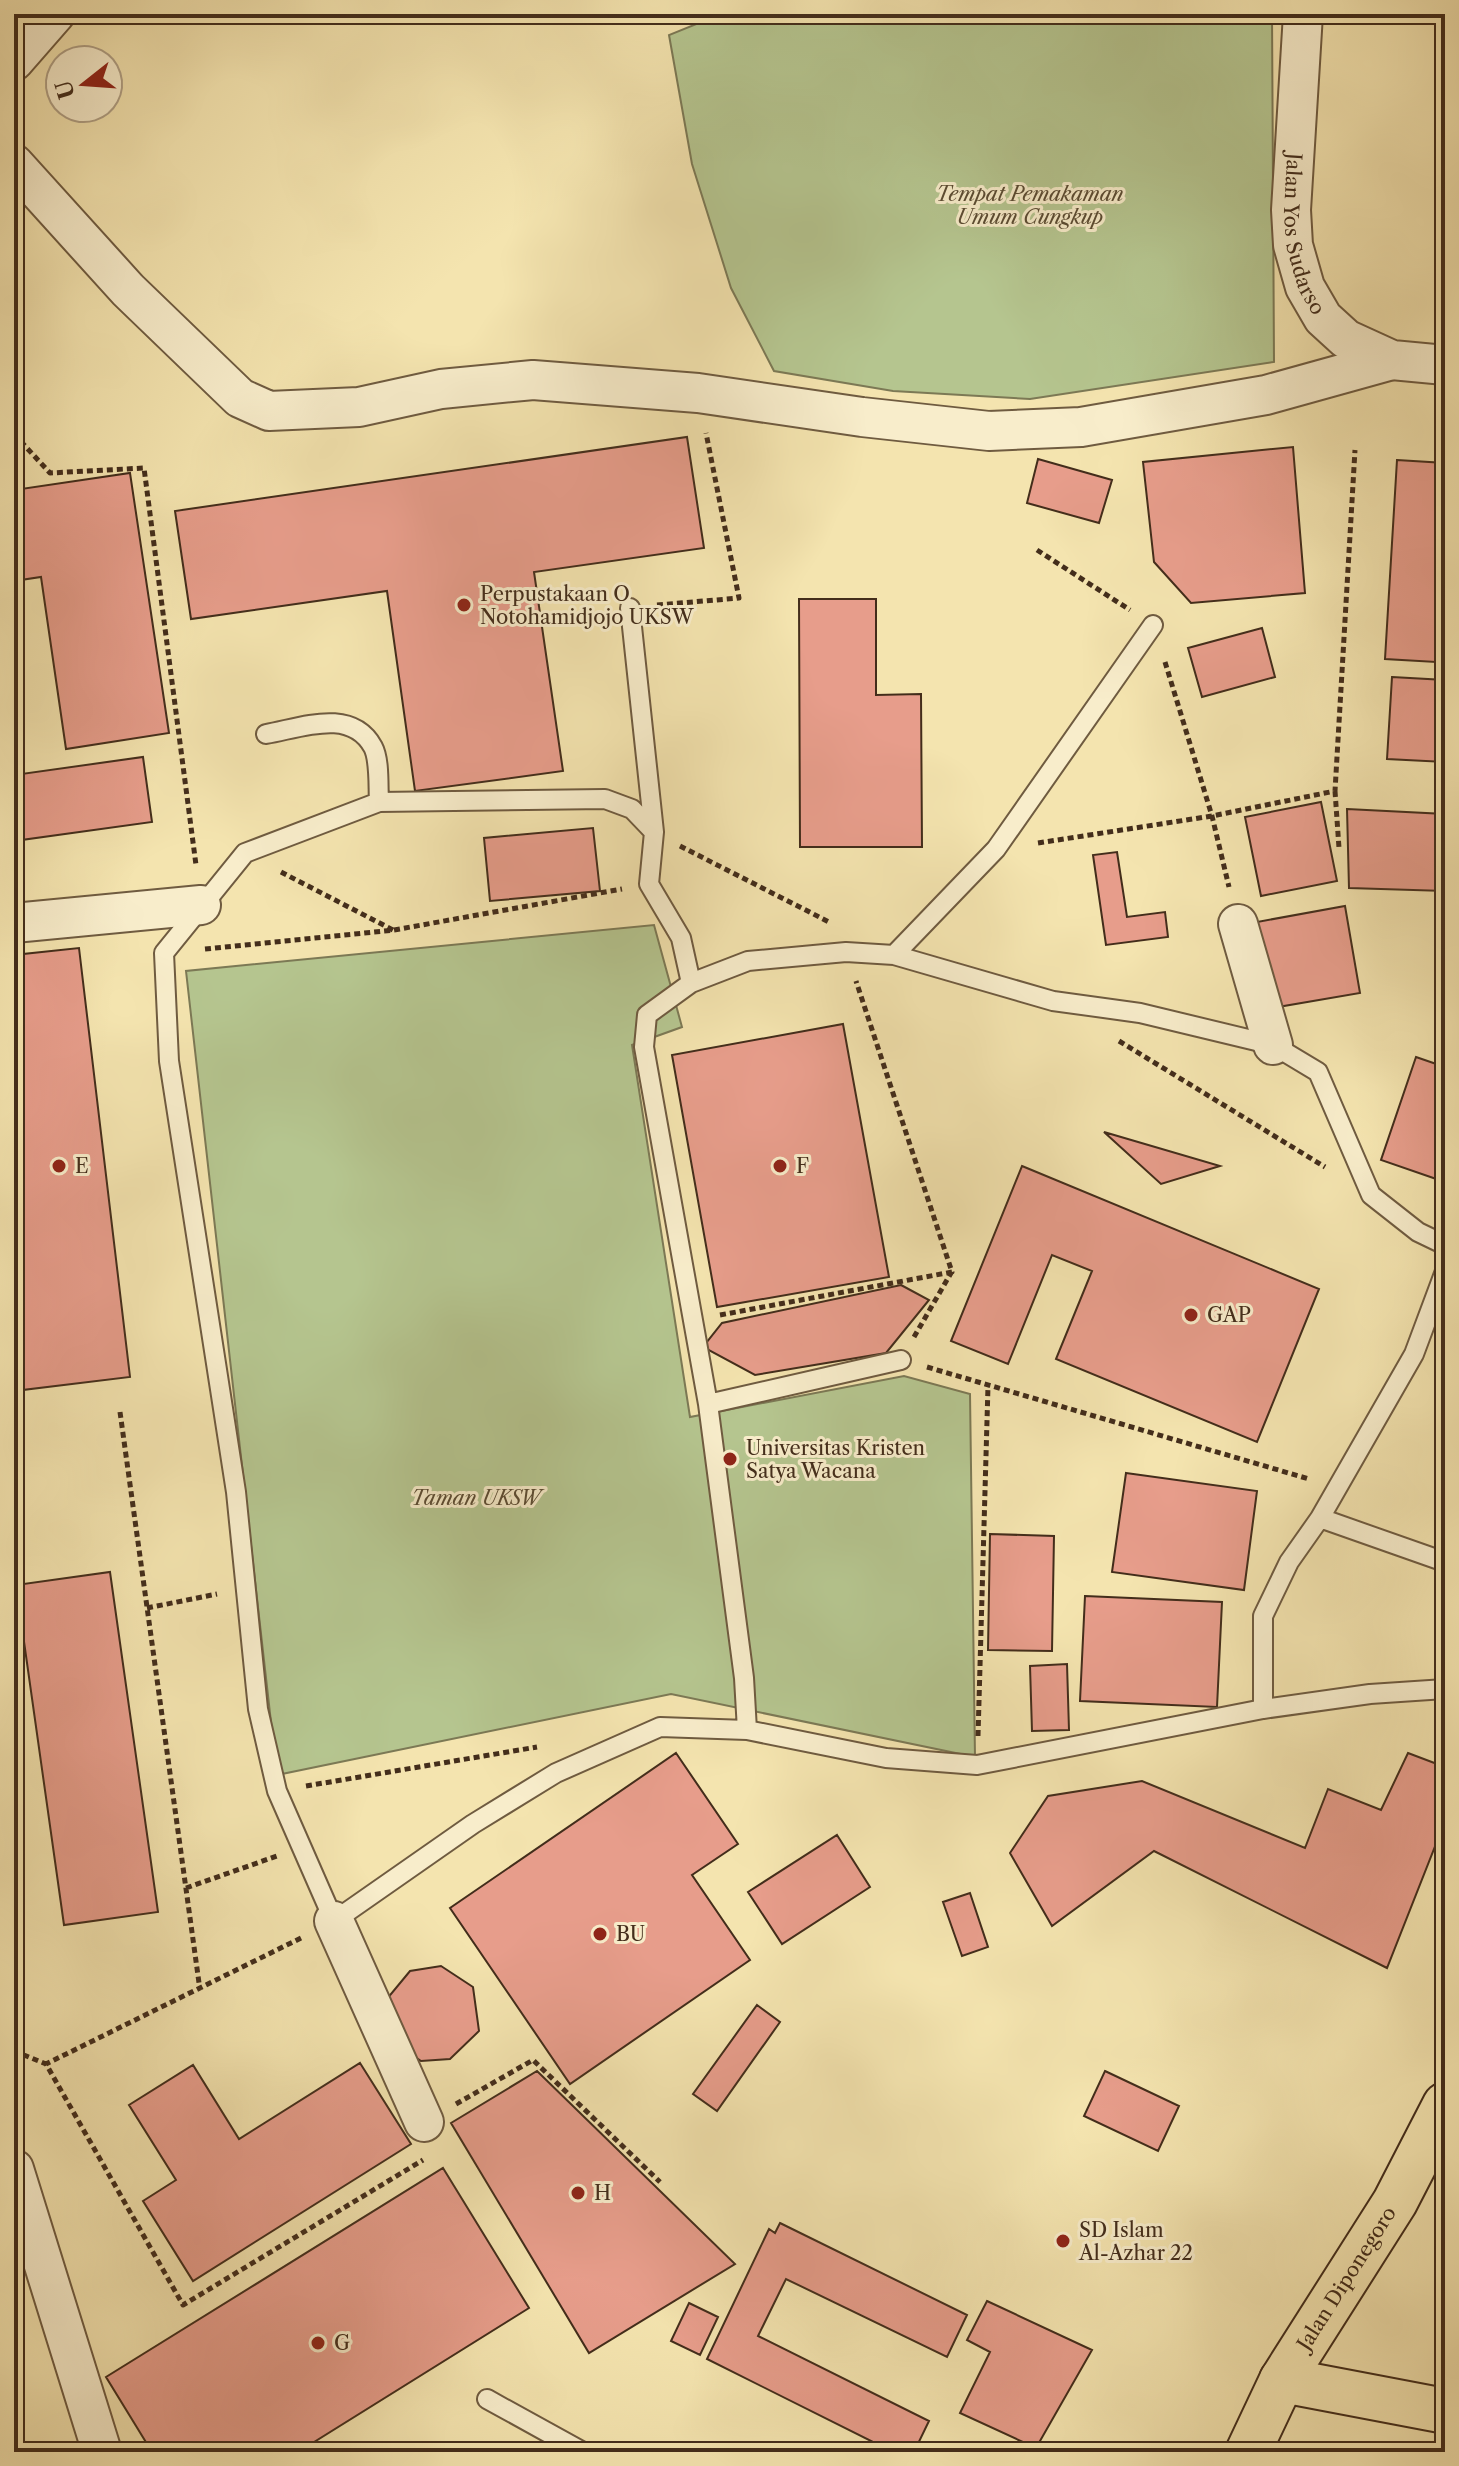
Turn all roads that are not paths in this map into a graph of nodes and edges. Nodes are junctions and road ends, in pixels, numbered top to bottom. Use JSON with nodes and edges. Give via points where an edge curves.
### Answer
{"nodes":[{"id":1,"x":55,"y":14,"type":"edge"},
{"id":2,"x":1303,"y":14,"type":"edge"},
{"id":3,"x":14,"y":61,"type":"edge"},
{"id":4,"x":14,"y":164,"type":"edge"},
{"id":5,"x":1392,"y":360,"type":"junction"},
{"id":6,"x":1445,"y":365,"type":"edge"},
{"id":7,"x":630,"y":608,"type":"road end"},
{"id":8,"x":1153,"y":625,"type":"road end"},
{"id":9,"x":266,"y":734,"type":"dead end"},
{"id":10,"x":379,"y":802,"type":"junction"},
{"id":11,"x":654,"y":832,"type":"junction"},
{"id":12,"x":201,"y":905,"type":"junction"},
{"id":13,"x":14,"y":923,"type":"edge"},
{"id":14,"x":1238,"y":924,"type":"road end"},
{"id":15,"x":894,"y":955,"type":"junction"},
{"id":16,"x":691,"y":983,"type":"junction"},
{"id":17,"x":1273,"y":1045,"type":"junction"},
{"id":18,"x":1445,"y":1245,"type":"edge"},
{"id":19,"x":1445,"y":1271,"type":"edge"},
{"id":20,"x":901,"y":1360,"type":"road end"},
{"id":21,"x":708,"y":1404,"type":"junction"},
{"id":22,"x":1320,"y":1518,"type":"junction"},
{"id":23,"x":1445,"y":1562,"type":"edge"},
{"id":24,"x":1445,"y":1689,"type":"edge"},
{"id":25,"x":1263,"y":1709,"type":"junction"},
{"id":26,"x":747,"y":1730,"type":"junction"},
{"id":27,"x":334,"y":1921,"type":"junction"},
{"id":28,"x":1445,"y":2105,"type":"edge"},
{"id":29,"x":424,"y":2122,"type":"road end"},
{"id":30,"x":14,"y":2169,"type":"edge"},
{"id":31,"x":1282,"y":2380,"type":"junction"},
{"id":32,"x":487,"y":2399,"type":"dead end"},
{"id":33,"x":1445,"y":2411,"type":"edge"},
{"id":34,"x":102,"y":2452,"type":"edge"},
{"id":35,"x":583,"y":2452,"type":"edge"},
{"id":36,"x":1248,"y":2452,"type":"edge"}],
"edges":[{"from":1,"to":3,"type":"street"},
{"from":2,"to":5,"type":"street","name":"Jalan Yos Sudarso","via":[[1293,245],[1305,287],[1323,318],[1346,339]]},
{"from":4,"to":5,"type":"street","via":[[128,290],[240,398],[269,411],[359,407],[441,389],[533,380],[698,393],[989,431],[1081,427],[1266,395]]},
{"from":5,"to":6,"type":"street","name":"Jalan Yos Sudarso"},
{"from":7,"to":11,"type":"lane"},
{"from":8,"to":15,"type":"lane","via":[[996,849]]},
{"from":9,"to":10,"type":"lane","via":[[338,721],[357,729],[374,748]]},
{"from":10,"to":11,"type":"lane","via":[[605,799],[632,809]]},
{"from":10,"to":12,"type":"lane","via":[[245,853]]},
{"from":11,"to":16,"type":"lane","via":[[649,884],[681,938]]},
{"from":12,"to":13,"type":"street"},
{"from":12,"to":27,"type":"lane","via":[[164,953],[169,1061],[236,1492],[258,1709],[277,1791]]},
{"from":14,"to":17,"type":"street"},
{"from":15,"to":16,"type":"lane","via":[[846,952],[748,961]]},
{"from":15,"to":17,"type":"lane","via":[[1053,1001],[1140,1013]]},
{"from":16,"to":21,"type":"lane","via":[[647,1015],[644,1047]]},
{"from":17,"to":18,"type":"lane","via":[[1318,1072],[1371,1195],[1418,1232]]},
{"from":19,"to":22,"type":"lane","via":[[1414,1354]]},
{"from":20,"to":21,"type":"lane"},
{"from":21,"to":26,"type":"lane"},
{"from":22,"to":23,"type":"lane"},
{"from":22,"to":25,"type":"lane","via":[[1289,1562],[1263,1616]]},
{"from":24,"to":25,"type":"lane"},
{"from":25,"to":26,"type":"lane","via":[[977,1765],[886,1758]]},
{"from":26,"to":27,"type":"lane","via":[[660,1727],[556,1773]]},
{"from":27,"to":29,"type":"street"},
{"from":28,"to":31,"type":"main road","name":"Jalan Diponegoro","via":[[1395,2202]]},
{"from":30,"to":34,"type":"street"},
{"from":31,"to":33,"type":"main road"},
{"from":31,"to":36,"type":"main road","name":"Jalan Diponegoro"},
{"from":32,"to":35,"type":"lane"}]}
